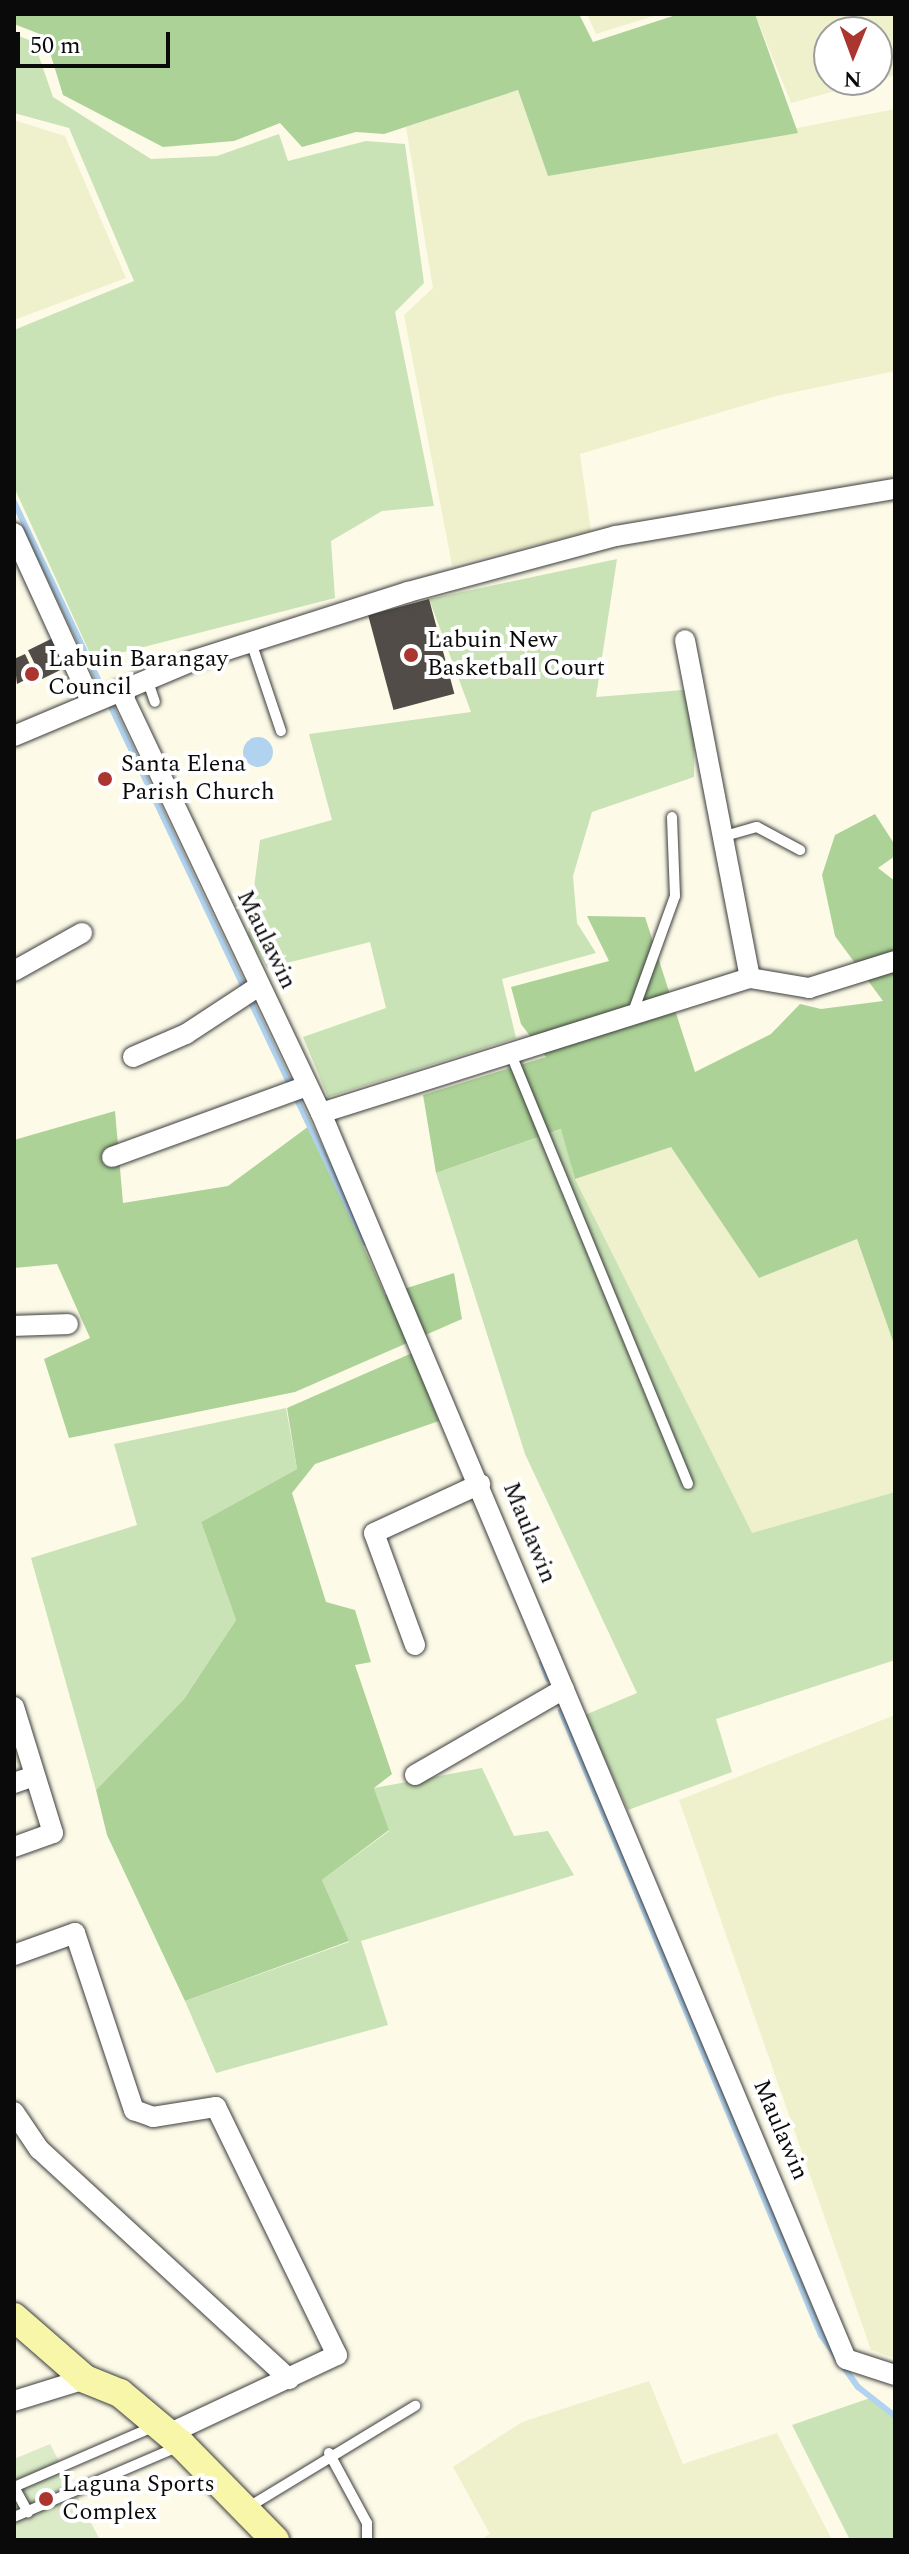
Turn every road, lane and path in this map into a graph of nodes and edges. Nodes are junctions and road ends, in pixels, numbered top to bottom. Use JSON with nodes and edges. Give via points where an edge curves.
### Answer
{"nodes":[{"id":1,"x":895,"y":489,"type":"edge"},
{"id":2,"x":14,"y":533,"type":"edge"},
{"id":3,"x":685,"y":640,"type":"dead end"},
{"id":4,"x":251,"y":642,"type":"junction"},
{"id":5,"x":147,"y":679,"type":"junction"},
{"id":6,"x":120,"y":690,"type":"junction"},
{"id":7,"x":91,"y":701,"type":"junction"},
{"id":8,"x":155,"y":702,"type":"dead end"},
{"id":9,"x":281,"y":731,"type":"dead end"},
{"id":10,"x":14,"y":736,"type":"edge"},
{"id":11,"x":672,"y":817,"type":"dead end"},
{"id":12,"x":725,"y":836,"type":"junction"},
{"id":13,"x":800,"y":850,"type":"dead end"},
{"id":14,"x":82,"y":933,"type":"dead end"},
{"id":15,"x":895,"y":961,"type":"edge"},
{"id":16,"x":14,"y":971,"type":"edge"},
{"id":17,"x":750,"y":978,"type":"junction"},
{"id":18,"x":259,"y":986,"type":"junction"},
{"id":19,"x":633,"y":1012,"type":"junction"},
{"id":20,"x":510,"y":1052,"type":"junction"},
{"id":21,"x":133,"y":1057,"type":"dead end"},
{"id":22,"x":307,"y":1086,"type":"junction"},
{"id":23,"x":321,"y":1113,"type":"junction"},
{"id":24,"x":112,"y":1157,"type":"dead end"},
{"id":25,"x":68,"y":1324,"type":"dead end"},
{"id":26,"x":14,"y":1326,"type":"edge"},
{"id":27,"x":480,"y":1484,"type":"junction"},
{"id":28,"x":688,"y":1484,"type":"dead end"},
{"id":29,"x":415,"y":1645,"type":"dead end"},
{"id":30,"x":564,"y":1689,"type":"junction"},
{"id":31,"x":14,"y":1707,"type":"edge"},
{"id":32,"x":415,"y":1775,"type":"dead end"},
{"id":33,"x":34,"y":1776,"type":"junction"},
{"id":34,"x":14,"y":1783,"type":"edge"},
{"id":35,"x":14,"y":1847,"type":"edge"},
{"id":36,"x":14,"y":1955,"type":"edge"},
{"id":37,"x":14,"y":2112,"type":"edge"},
{"id":38,"x":14,"y":2317,"type":"edge"},
{"id":39,"x":895,"y":2375,"type":"edge"},
{"id":40,"x":85,"y":2379,"type":"junction"},
{"id":41,"x":289,"y":2379,"type":"junction"},
{"id":42,"x":14,"y":2401,"type":"edge"},
{"id":43,"x":415,"y":2406,"type":"dead end"},
{"id":44,"x":169,"y":2435,"type":"junction"},
{"id":45,"x":329,"y":2453,"type":"junction"},
{"id":46,"x":14,"y":2487,"type":"edge"},
{"id":47,"x":242,"y":2511,"type":"junction"},
{"id":48,"x":28,"y":2512,"type":"junction"},
{"id":49,"x":14,"y":2517,"type":"edge"},
{"id":50,"x":275,"y":2540,"type":"edge"},
{"id":51,"x":367,"y":2540,"type":"edge"}],
"edges":[{"from":1,"to":4,"type":"street","via":[[616,536]]},
{"from":2,"to":7,"type":"street"},
{"from":3,"to":12,"type":"street"},
{"from":4,"to":5,"type":"street"},
{"from":4,"to":9,"type":"lane"},
{"from":5,"to":6,"type":"street"},
{"from":5,"to":8,"type":"lane"},
{"from":6,"to":7,"type":"street"},
{"from":6,"to":18,"type":"street","name":"Maulawin"},
{"from":7,"to":10,"type":"street"},
{"from":11,"to":19,"type":"lane","via":[[675,896]]},
{"from":12,"to":13,"type":"lane","via":[[757,827]]},
{"from":12,"to":17,"type":"street"},
{"from":14,"to":16,"type":"street"},
{"from":15,"to":17,"type":"street","via":[[809,988]]},
{"from":17,"to":19,"type":"street"},
{"from":18,"to":21,"type":"street","via":[[205,1023]]},
{"from":18,"to":22,"type":"street","name":"Maulawin"},
{"from":19,"to":20,"type":"street"},
{"from":20,"to":23,"type":"street"},
{"from":20,"to":28,"type":"lane"},
{"from":22,"to":23,"type":"street","name":"Maulawin"},
{"from":22,"to":24,"type":"street"},
{"from":23,"to":27,"type":"street","name":"Maulawin"},
{"from":25,"to":26,"type":"street"},
{"from":27,"to":29,"type":"street","via":[[374,1533]]},
{"from":27,"to":30,"type":"street","name":"Maulawin"},
{"from":30,"to":32,"type":"street"},
{"from":30,"to":39,"type":"street","name":"Maulawin","via":[[846,2359]]},
{"from":31,"to":33,"type":"street"},
{"from":33,"to":34,"type":"street"},
{"from":33,"to":35,"type":"street","via":[[53,1833]]},
{"from":36,"to":41,"type":"street","via":[[75,1933],[134,2110],[153,2117],[216,2107],[337,2355]]},
{"from":37,"to":41,"type":"street","via":[[39,2149]]},
{"from":38,"to":40,"type":"main road"},
{"from":40,"to":42,"type":"street"},
{"from":40,"to":44,"type":"main road","via":[[120,2393]]},
{"from":41,"to":44,"type":"street"},
{"from":43,"to":45,"type":"lane"},
{"from":44,"to":46,"type":"lane"},
{"from":44,"to":47,"type":"main road"},
{"from":44,"to":48,"type":"lane"},
{"from":45,"to":47,"type":"lane"},
{"from":45,"to":51,"type":"lane","via":[[367,2523]]},
{"from":46,"to":48,"type":"lane"},
{"from":47,"to":50,"type":"main road"},
{"from":48,"to":49,"type":"lane"}]}
